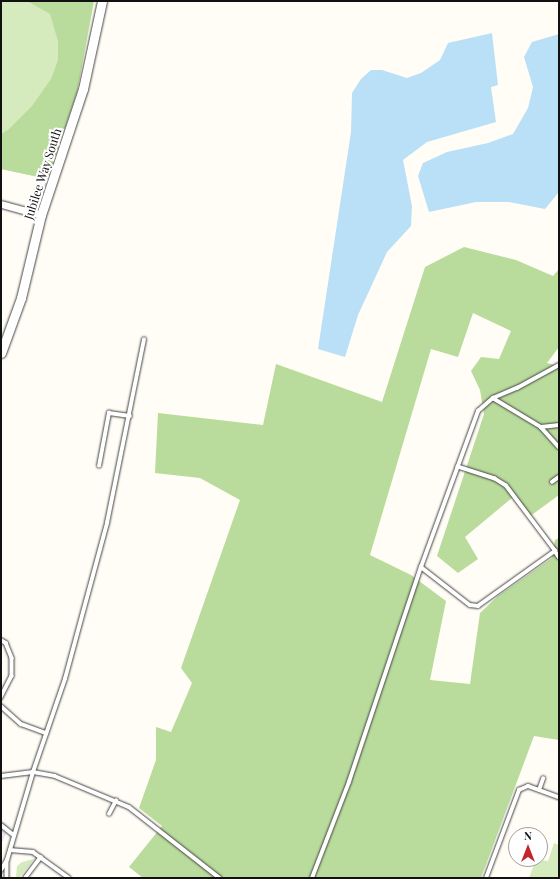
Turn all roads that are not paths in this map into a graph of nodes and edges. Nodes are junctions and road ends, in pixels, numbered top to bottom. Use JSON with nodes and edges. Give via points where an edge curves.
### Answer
{"nodes":[{"id":1,"x":102,"y":1,"type":"edge"},
{"id":2,"x":1,"y":204,"type":"edge"},
{"id":3,"x":41,"y":216,"type":"junction"},
{"id":4,"x":144,"y":340,"type":"dead end"},
{"id":5,"x":1,"y":353,"type":"edge"},
{"id":6,"x":559,"y":365,"type":"edge"},
{"id":7,"x":493,"y":398,"type":"junction"},
{"id":8,"x":130,"y":416,"type":"junction"},
{"id":9,"x":559,"y":425,"type":"edge"},
{"id":10,"x":541,"y":427,"type":"junction"},
{"id":11,"x":559,"y":447,"type":"edge"},
{"id":12,"x":99,"y":466,"type":"dead end"},
{"id":13,"x":458,"y":467,"type":"junction"},
{"id":14,"x":559,"y":477,"type":"edge"},
{"id":15,"x":552,"y":482,"type":"dead end"},
{"id":16,"x":555,"y":551,"type":"junction"},
{"id":17,"x":559,"y":557,"type":"edge"},
{"id":18,"x":421,"y":567,"type":"junction"},
{"id":19,"x":1,"y":640,"type":"edge"},
{"id":20,"x":1,"y":698,"type":"edge"},
{"id":21,"x":1,"y":706,"type":"edge"},
{"id":22,"x":46,"y":733,"type":"junction"},
{"id":23,"x":33,"y":772,"type":"junction"},
{"id":24,"x":1,"y":776,"type":"edge"},
{"id":25,"x":543,"y":779,"type":"dead end"},
{"id":26,"x":539,"y":790,"type":"junction"},
{"id":27,"x":559,"y":797,"type":"edge"},
{"id":28,"x":116,"y":801,"type":"junction"},
{"id":29,"x":109,"y":814,"type":"dead end"},
{"id":30,"x":1,"y":825,"type":"edge"},
{"id":31,"x":14,"y":835,"type":"junction"},
{"id":32,"x":10,"y":850,"type":"junction"},
{"id":33,"x":41,"y":857,"type":"junction"},
{"id":34,"x":7,"y":860,"type":"junction"},
{"id":35,"x":1,"y":870,"type":"edge"},
{"id":36,"x":8,"y":878,"type":"edge"},
{"id":37,"x":25,"y":878,"type":"edge"},
{"id":38,"x":70,"y":878,"type":"edge"},
{"id":39,"x":220,"y":878,"type":"edge"},
{"id":40,"x":312,"y":878,"type":"edge"},
{"id":41,"x":486,"y":878,"type":"edge"}],
"edges":[{"from":1,"to":3,"type":"street","name":"Jubilee Way South","via":[[83,89]]},
{"from":2,"to":3,"type":"street"},
{"from":3,"to":5,"type":"street","name":"Jubilee Way South","via":[[20,298]]},
{"from":4,"to":8,"type":"lane"},
{"from":6,"to":7,"type":"lane","via":[[524,385]]},
{"from":7,"to":10,"type":"lane"},
{"from":7,"to":13,"type":"lane","via":[[478,411]]},
{"from":8,"to":12,"type":"lane","via":[[109,413]]},
{"from":8,"to":22,"type":"lane","via":[[101,545],[65,679]]},
{"from":9,"to":10,"type":"lane"},
{"from":10,"to":11,"type":"lane"},
{"from":13,"to":16,"type":"lane","via":[[496,479],[506,486]]},
{"from":13,"to":18,"type":"lane"},
{"from":14,"to":15,"type":"lane"},
{"from":16,"to":17,"type":"lane"},
{"from":16,"to":18,"type":"lane","via":[[478,606],[470,605]]},
{"from":18,"to":40,"type":"lane","via":[[349,782]]},
{"from":19,"to":20,"type":"lane","via":[[6,643],[12,658],[12,676]]},
{"from":21,"to":22,"type":"lane","via":[[21,724]]},
{"from":22,"to":23,"type":"lane"},
{"from":23,"to":24,"type":"lane"},
{"from":23,"to":28,"type":"lane","via":[[55,776]]},
{"from":23,"to":31,"type":"lane"},
{"from":25,"to":26,"type":"lane"},
{"from":26,"to":27,"type":"lane"},
{"from":26,"to":41,"type":"lane","via":[[528,786],[519,790]]},
{"from":28,"to":29,"type":"lane"},
{"from":28,"to":39,"type":"lane","via":[[129,807]]},
{"from":30,"to":31,"type":"lane"},
{"from":31,"to":32,"type":"lane"},
{"from":32,"to":33,"type":"lane","via":[[28,850]]},
{"from":32,"to":34,"type":"lane"},
{"from":33,"to":37,"type":"lane"},
{"from":33,"to":38,"type":"lane"},
{"from":34,"to":35,"type":"lane"},
{"from":34,"to":36,"type":"lane"}]}
